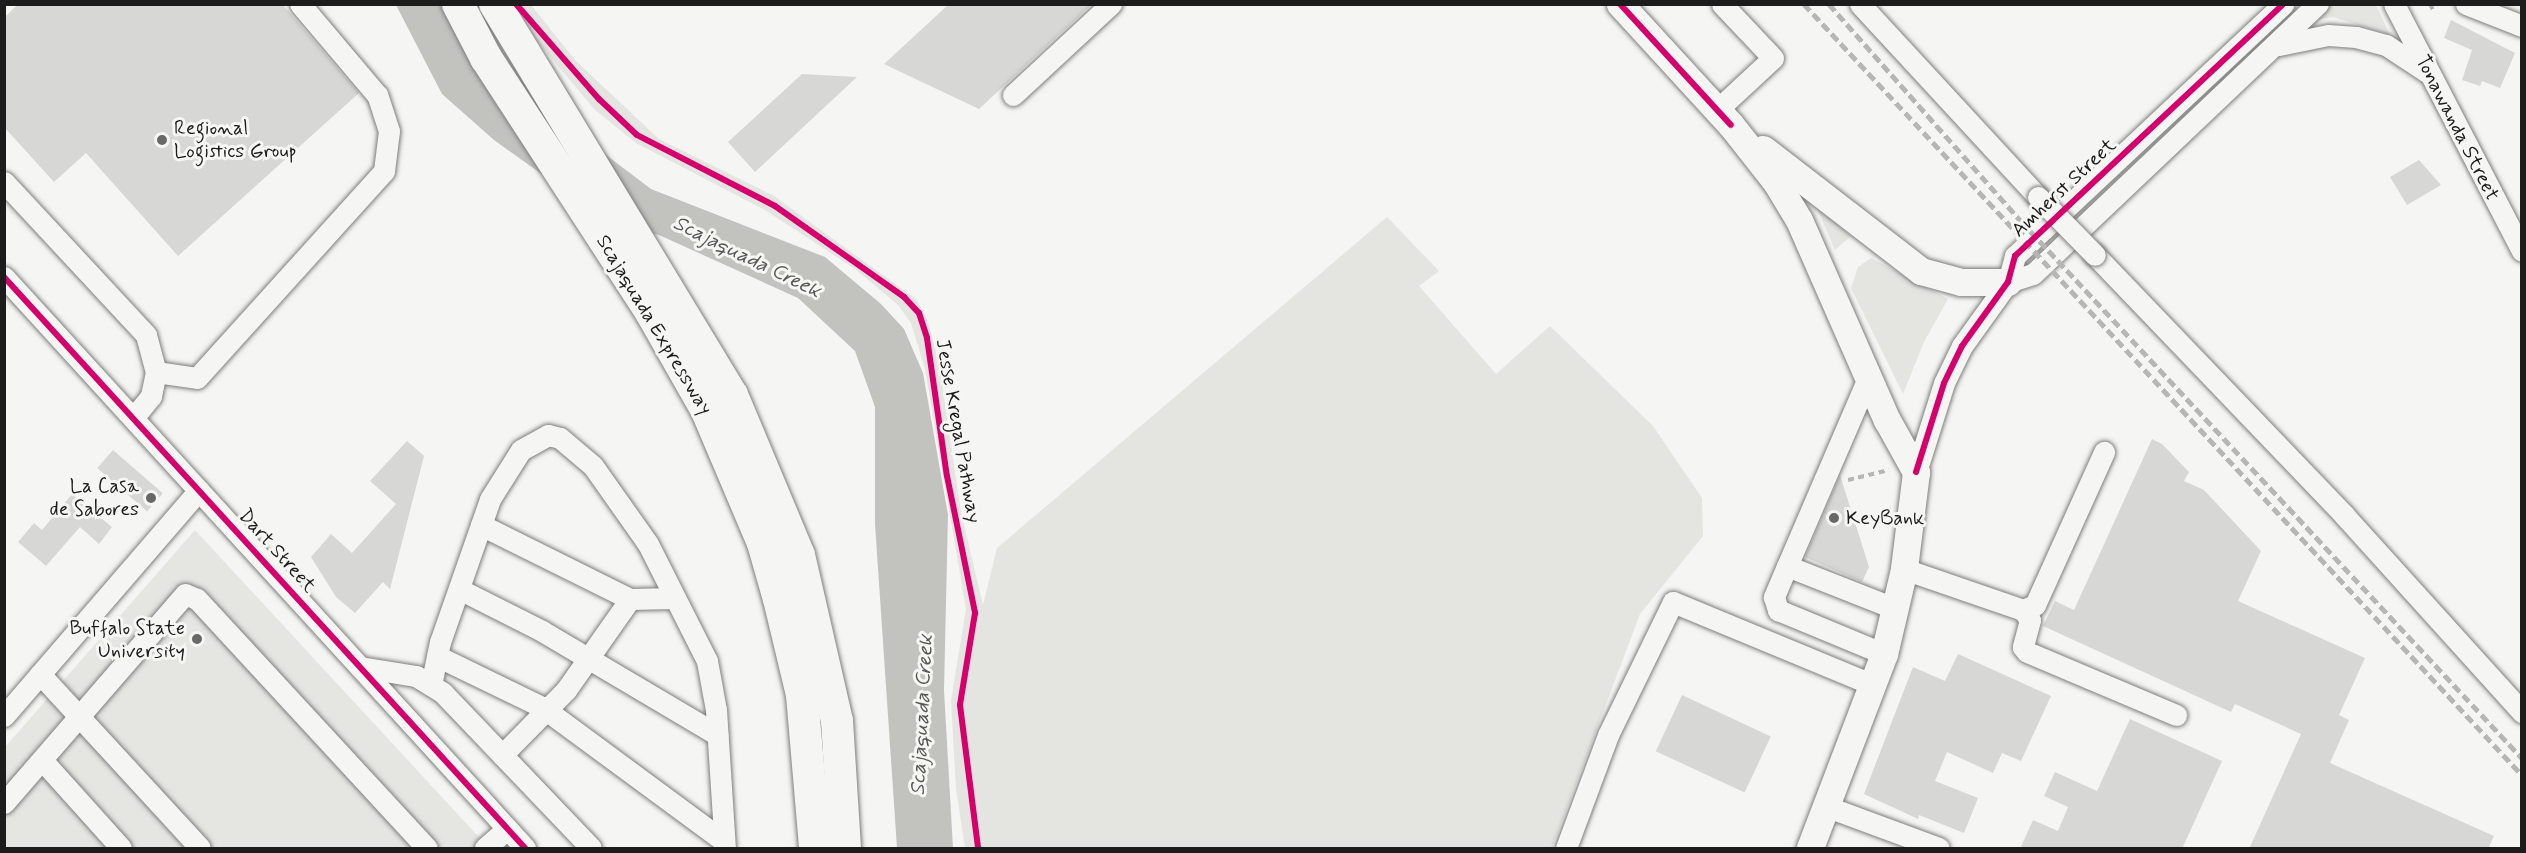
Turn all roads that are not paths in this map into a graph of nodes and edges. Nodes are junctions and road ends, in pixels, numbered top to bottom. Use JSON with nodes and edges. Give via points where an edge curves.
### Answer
{"nodes":[{"id":1,"x":300,"y":4,"type":"edge"},
{"id":2,"x":458,"y":4,"type":"edge"},
{"id":3,"x":495,"y":4,"type":"edge"},
{"id":4,"x":1111,"y":4,"type":"edge"},
{"id":5,"x":1620,"y":4,"type":"edge"},
{"id":6,"x":1722,"y":4,"type":"edge"},
{"id":7,"x":1860,"y":4,"type":"edge"},
{"id":8,"x":2319,"y":4,"type":"edge"},
{"id":9,"x":2394,"y":4,"type":"edge"},
{"id":10,"x":2466,"y":4,"type":"edge"},
{"id":11,"x":2278,"y":7,"type":"edge"},
{"id":12,"x":2522,"y":26,"type":"edge"},
{"id":13,"x":2276,"y":46,"type":"junction"},
{"id":14,"x":2428,"y":73,"type":"junction"},
{"id":15,"x":1013,"y":95,"type":"dead end"},
{"id":16,"x":1724,"y":117,"type":"junction"},
{"id":17,"x":4,"y":182,"type":"edge"},
{"id":18,"x":2522,"y":251,"type":"edge"},
{"id":19,"x":4,"y":277,"type":"edge"},
{"id":20,"x":2008,"y":282,"type":"junction"},
{"id":21,"x":156,"y":372,"type":"junction"},
{"id":22,"x":1868,"y":378,"type":"junction"},
{"id":23,"x":719,"y":403,"type":"junction"},
{"id":24,"x":134,"y":418,"type":"junction"},
{"id":25,"x":2104,"y":452,"type":"dead end"},
{"id":26,"x":1916,"y":472,"type":"junction"},
{"id":27,"x":200,"y":490,"type":"junction"},
{"id":28,"x":481,"y":525,"type":"junction"},
{"id":29,"x":1787,"y":566,"type":"junction"},
{"id":30,"x":1904,"y":569,"type":"junction"},
{"id":31,"x":459,"y":589,"type":"junction"},
{"id":32,"x":674,"y":598,"type":"junction"},
{"id":33,"x":630,"y":599,"type":"junction"},
{"id":34,"x":1896,"y":609,"type":"junction"},
{"id":35,"x":2023,"y":610,"type":"junction"},
{"id":36,"x":1884,"y":654,"type":"junction"},
{"id":37,"x":437,"y":656,"type":"junction"},
{"id":38,"x":588,"y":658,"type":"junction"},
{"id":39,"x":360,"y":667,"type":"junction"},
{"id":40,"x":40,"y":674,"type":"junction"},
{"id":41,"x":431,"y":685,"type":"junction"},
{"id":42,"x":1873,"y":685,"type":"junction"},
{"id":43,"x":546,"y":711,"type":"junction"},
{"id":44,"x":2522,"y":712,"type":"edge"},
{"id":45,"x":5,"y":713,"type":"edge"},
{"id":46,"x":2176,"y":715,"type":"dead end"},
{"id":47,"x":79,"y":717,"type":"junction"},
{"id":48,"x":718,"y":735,"type":"junction"},
{"id":49,"x":502,"y":755,"type":"junction"},
{"id":50,"x":42,"y":760,"type":"junction"},
{"id":51,"x":4,"y":803,"type":"edge"},
{"id":52,"x":1828,"y":807,"type":"junction"},
{"id":53,"x":507,"y":829,"type":"junction"},
{"id":54,"x":724,"y":845,"type":"edge"},
{"id":55,"x":121,"y":849,"type":"edge"},
{"id":56,"x":200,"y":849,"type":"edge"},
{"id":57,"x":427,"y":849,"type":"edge"},
{"id":58,"x":485,"y":849,"type":"edge"},
{"id":59,"x":525,"y":849,"type":"edge"},
{"id":60,"x":591,"y":849,"type":"edge"},
{"id":61,"x":815,"y":849,"type":"edge"},
{"id":62,"x":845,"y":849,"type":"edge"},
{"id":63,"x":1566,"y":849,"type":"edge"},
{"id":64,"x":1810,"y":849,"type":"edge"},
{"id":65,"x":1939,"y":849,"type":"edge"}],
"edges":[{"from":1,"to":21,"type":"street","via":[[377,95],[389,131],[384,171],[197,378]]},
{"from":2,"to":23,"type":"highway","name":"Scajaquada Expressway","via":[[486,58],[652,314]]},
{"from":3,"to":23,"type":"highway","name":"Scajaquada Expressway"},
{"from":4,"to":15,"type":"street"},
{"from":5,"to":16,"type":"main road"},
{"from":6,"to":16,"type":"street","via":[[1773,58]]},
{"from":7,"to":44,"type":"street","bridge":true,"via":[[2038,197],[2344,515]]},
{"from":8,"to":13,"type":"street"},
{"from":9,"to":14,"type":"street","name":"Tonawanda Street"},
{"from":10,"to":12,"type":"street"},
{"from":11,"to":20,"type":"street","name":"Amherst Street","via":[[2015,256]]},
{"from":13,"to":14,"type":"street","via":[[2328,35],[2356,37],[2386,45]]},
{"from":13,"to":20,"type":"street","via":[[2033,274]]},
{"from":14,"to":18,"type":"street","name":"Tonawanda Street"},
{"from":16,"to":20,"type":"main road","via":[[1921,271],[1960,282]]},
{"from":16,"to":22,"type":"main road","via":[[1776,182],[1799,220]]},
{"from":17,"to":21,"type":"street","via":[[146,335]]},
{"from":19,"to":24,"type":"street","name":"Dart Street"},
{"from":20,"to":26,"type":"street","name":"Amherst Street","via":[[1962,346],[1944,383]]},
{"from":21,"to":24,"type":"street","via":[[151,396]]},
{"from":22,"to":26,"type":"main road"},
{"from":22,"to":29,"type":"street"},
{"from":23,"to":61,"type":"highway","name":"Scajaquada Expressway","via":[[779,599],[802,695]]},
{"from":23,"to":62,"type":"highway","name":"Scajaquada Expressway","via":[[799,555],[837,721]]},
{"from":24,"to":27,"type":"street","name":"Dart Street"},
{"from":25,"to":35,"type":"street","via":[[2035,605]]},
{"from":26,"to":30,"type":"main road"},
{"from":27,"to":39,"type":"street","name":"Dart Street"},
{"from":27,"to":40,"type":"street"},
{"from":28,"to":31,"type":"street"},
{"from":28,"to":32,"type":"street","via":[[490,499],[521,450],[548,435],[560,438],[593,466],[648,544]]},
{"from":28,"to":33,"type":"street"},
{"from":29,"to":34,"type":"street"},
{"from":29,"to":36,"type":"street","via":[[1774,597],[1778,610]]},
{"from":30,"to":34,"type":"main road"},
{"from":30,"to":35,"type":"street"},
{"from":31,"to":37,"type":"street"},
{"from":31,"to":38,"type":"street"},
{"from":32,"to":33,"type":"street"},
{"from":32,"to":48,"type":"street","via":[[707,661]]},
{"from":33,"to":38,"type":"street"},
{"from":34,"to":36,"type":"main road"},
{"from":35,"to":46,"type":"street","via":[[2031,620],[2023,647],[2027,652]]},
{"from":36,"to":42,"type":"main road"},
{"from":37,"to":41,"type":"street"},
{"from":37,"to":43,"type":"street"},
{"from":38,"to":43,"type":"street"},
{"from":38,"to":48,"type":"street"},
{"from":39,"to":41,"type":"street","via":[[416,676]]},
{"from":39,"to":53,"type":"street","name":"Dart Street"},
{"from":40,"to":45,"type":"street"},
{"from":40,"to":47,"type":"street"},
{"from":41,"to":49,"type":"street"},
{"from":42,"to":52,"type":"main road"},
{"from":42,"to":63,"type":"street","via":[[1673,602],[1608,735]]},
{"from":43,"to":49,"type":"street"},
{"from":43,"to":54,"type":"street"},
{"from":47,"to":50,"type":"street"},
{"from":47,"to":56,"type":"street"},
{"from":47,"to":57,"type":"street","via":[[185,594],[197,599]]},
{"from":48,"to":54,"type":"street"},
{"from":49,"to":60,"type":"street"},
{"from":50,"to":51,"type":"street"},
{"from":50,"to":55,"type":"street"},
{"from":52,"to":64,"type":"main road"},
{"from":52,"to":65,"type":"street"},
{"from":53,"to":58,"type":"street"},
{"from":53,"to":59,"type":"street","name":"Dart Street"}]}
